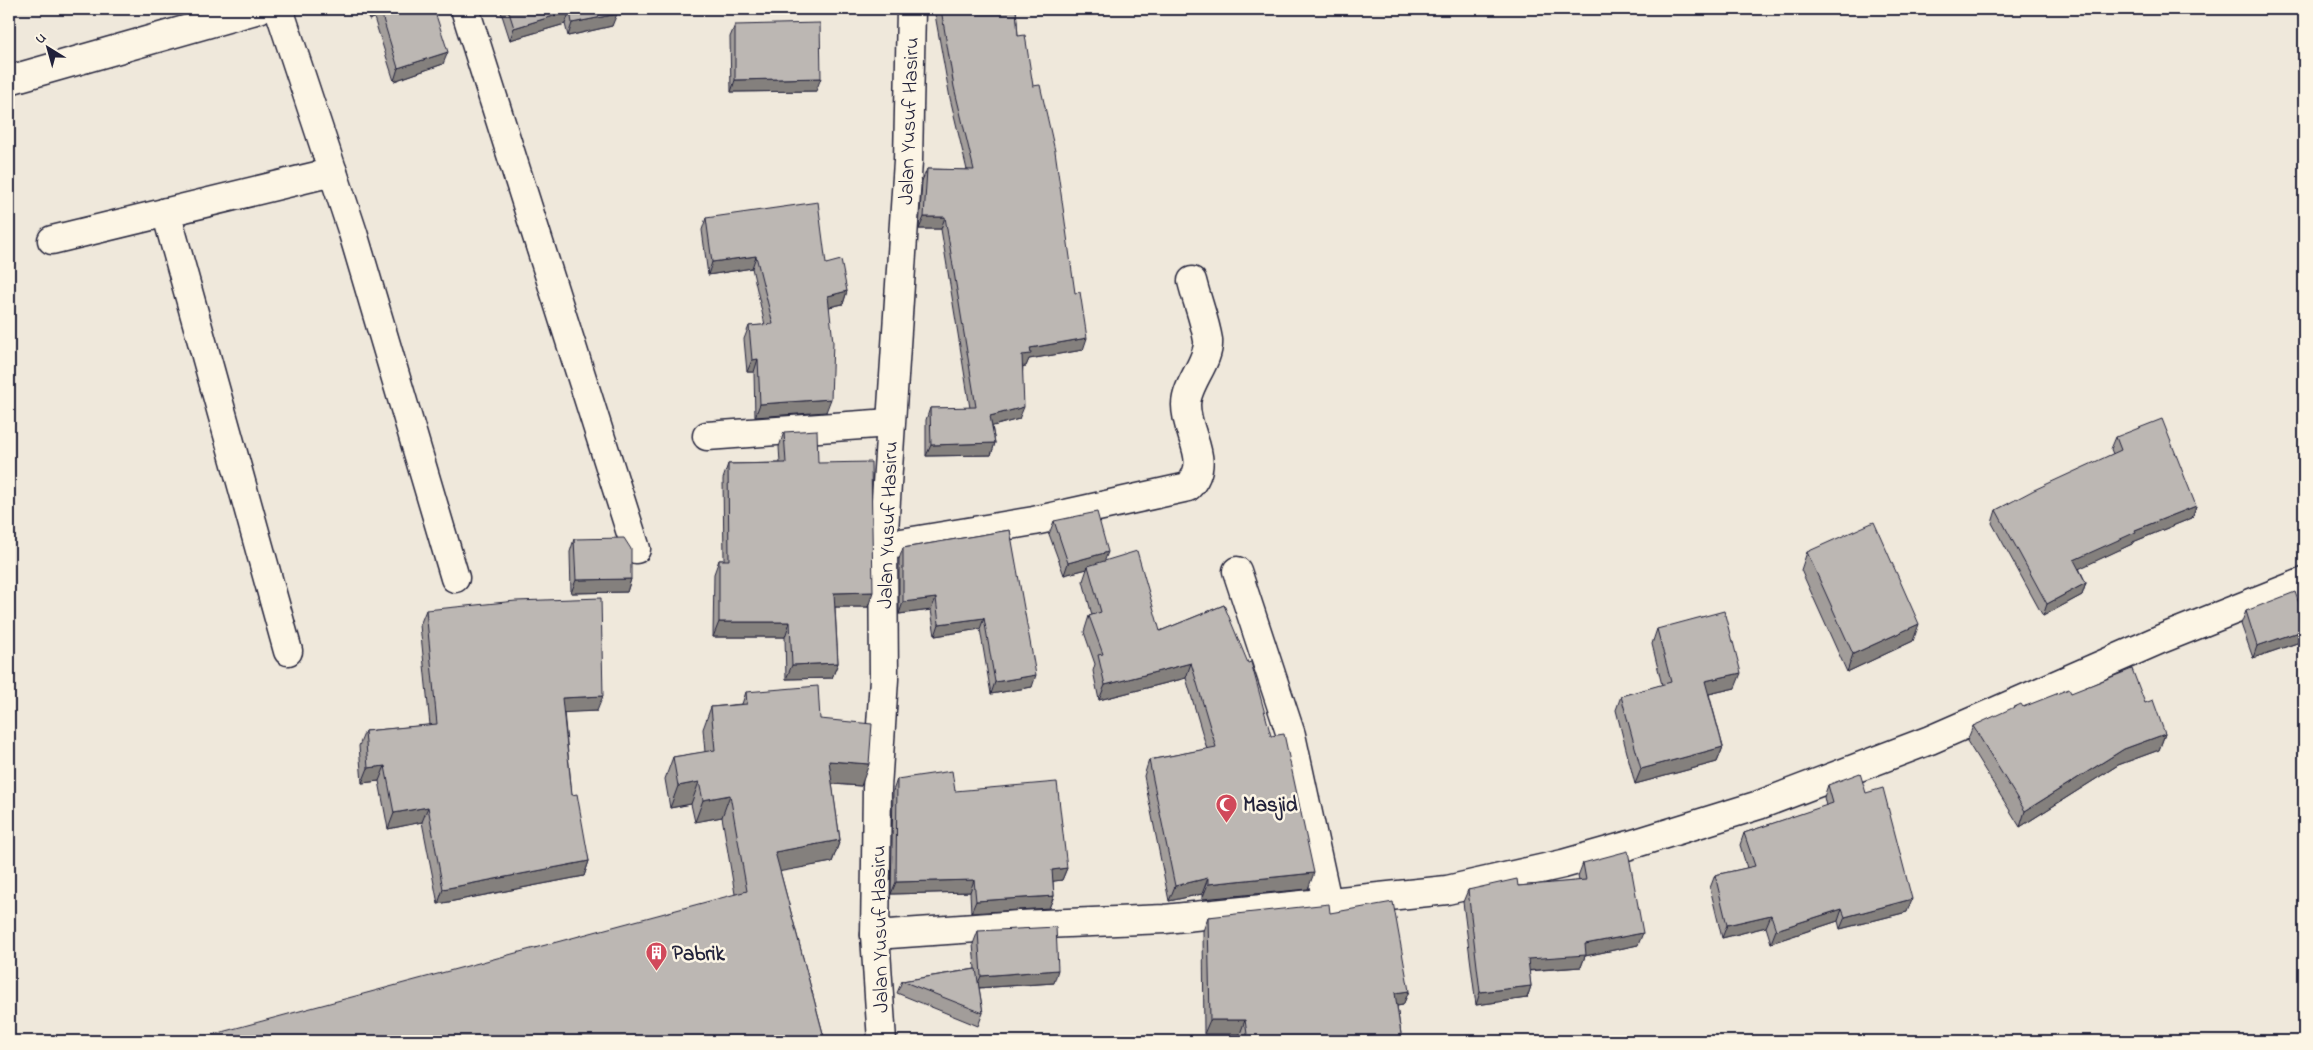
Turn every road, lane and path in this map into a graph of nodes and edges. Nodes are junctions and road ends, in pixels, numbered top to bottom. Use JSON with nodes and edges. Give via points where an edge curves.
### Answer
{"nodes":[{"id":1,"x":258,"y":9,"type":"edge"},
{"id":2,"x":279,"y":9,"type":"edge"},
{"id":3,"x":464,"y":9,"type":"edge"},
{"id":4,"x":911,"y":9,"type":"edge"},
{"id":5,"x":9,"y":80,"type":"edge"},
{"id":6,"x":333,"y":172,"type":"junction"},
{"id":7,"x":166,"y":212,"type":"junction"},
{"id":8,"x":52,"y":240,"type":"dead end"},
{"id":9,"x":1192,"y":281,"type":"dead end"},
{"id":10,"x":890,"y":423,"type":"junction"},
{"id":11,"x":707,"y":436,"type":"dead end"},
{"id":12,"x":883,"y":546,"type":"junction"},
{"id":13,"x":636,"y":550,"type":"dead end"},
{"id":14,"x":1237,"y":571,"type":"dead end"},
{"id":15,"x":455,"y":578,"type":"dead end"},
{"id":16,"x":2304,"y":582,"type":"edge"},
{"id":17,"x":288,"y":651,"type":"dead end"},
{"id":18,"x":1327,"y":901,"type":"junction"},
{"id":19,"x":875,"y":935,"type":"junction"},
{"id":20,"x":882,"y":1041,"type":"edge"}],
"edges":[{"from":1,"to":5,"type":"street"},
{"from":2,"to":6,"type":"street"},
{"from":3,"to":13,"type":"street"},
{"from":4,"to":10,"type":"street","name":"Jalan Yusuf Hasiru","via":[[908,161]]},
{"from":6,"to":7,"type":"street"},
{"from":6,"to":15,"type":"street"},
{"from":7,"to":8,"type":"street"},
{"from":7,"to":17,"type":"street"},
{"from":9,"to":12,"type":"street","via":[[1208,341],[1186,404],[1200,467],[1188,487],[1034,521]]},
{"from":10,"to":11,"type":"street"},
{"from":10,"to":12,"type":"street","name":"Jalan Yusuf Hasiru"},
{"from":12,"to":19,"type":"street","name":"Jalan Yusuf Hasiru","via":[[884,679],[877,788]]},
{"from":14,"to":18,"type":"street","via":[[1291,735]]},
{"from":16,"to":18,"type":"street","via":[[2161,639],[1930,740],[1759,804],[1601,853],[1457,888]]},
{"from":18,"to":19,"type":"street","via":[[1165,919],[1019,924]]},
{"from":19,"to":20,"type":"street","name":"Jalan Yusuf Hasiru"}]}
